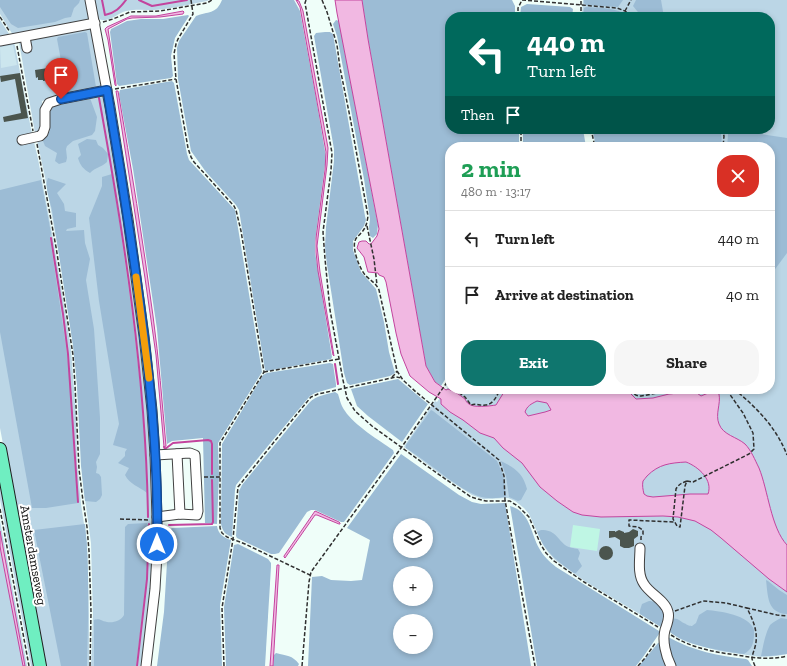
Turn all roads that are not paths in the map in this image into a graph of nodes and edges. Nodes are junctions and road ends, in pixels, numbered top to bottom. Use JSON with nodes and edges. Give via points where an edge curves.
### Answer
{"nodes":[{"id":1,"x":90,"y":0,"type":"edge"},
{"id":2,"x":95,"y":23,"type":"junction"},
{"id":3,"x":25,"y":37,"type":"junction"},
{"id":4,"x":0,"y":41,"type":"edge"},
{"id":5,"x":27,"y":48,"type":"dead end"},
{"id":6,"x":107,"y":90,"type":"junction"},
{"id":7,"x":22,"y":140,"type":"dead end"},
{"id":8,"x":0,"y":449,"type":"edge"},
{"id":9,"x":177,"y":454,"type":"junction"},
{"id":10,"x":155,"y":455,"type":"junction"},
{"id":11,"x":180,"y":514,"type":"junction"},
{"id":12,"x":157,"y":519,"type":"junction"},
{"id":13,"x":640,"y":548,"type":"road end"},
{"id":14,"x":40,"y":666,"type":"edge"},
{"id":15,"x":146,"y":666,"type":"edge"},
{"id":16,"x":671,"y":666,"type":"edge"}],
"edges":[{"from":1,"to":2,"type":"street"},
{"from":2,"to":3,"type":"street"},
{"from":2,"to":6,"type":"street"},
{"from":3,"to":4,"type":"street"},
{"from":3,"to":5,"type":"street"},
{"from":6,"to":7,"type":"street","via":[[49,103],[45,110],[45,127],[42,135]]},
{"from":6,"to":10,"type":"street","via":[[141,310]]},
{"from":8,"to":14,"type":"main road","name":"Amsterdamseweg"},
{"from":9,"to":10,"type":"street"},
{"from":9,"to":11,"type":"street"},
{"from":9,"to":11,"type":"street","via":[[195,455],[198,511],[197,515]]},
{"from":10,"to":12,"type":"street"},
{"from":11,"to":12,"type":"street"},
{"from":12,"to":15,"type":"street","via":[[155,589]]},
{"from":13,"to":16,"type":"street","via":[[642,582],[666,605],[669,612],[665,649]]}]}
